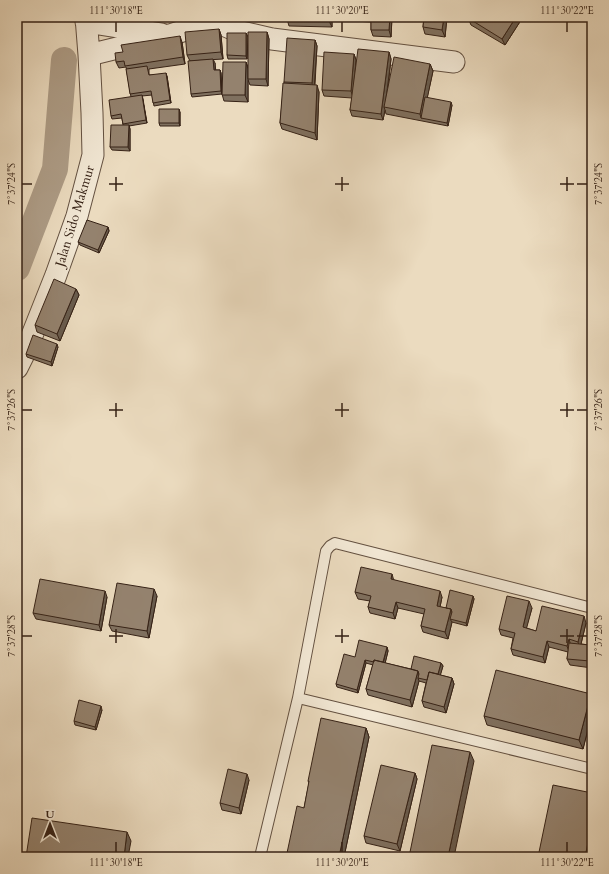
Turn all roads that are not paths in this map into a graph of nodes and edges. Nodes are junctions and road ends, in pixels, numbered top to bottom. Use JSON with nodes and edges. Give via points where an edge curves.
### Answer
{"nodes":[{"id":1,"x":86,"y":19,"type":"edge"},
{"id":2,"x":220,"y":19,"type":"edge"},
{"id":3,"x":170,"y":35,"type":"junction"},
{"id":4,"x":89,"y":55,"type":"junction"},
{"id":5,"x":454,"y":62,"type":"dead end"},
{"id":6,"x":17,"y":368,"type":"edge"},
{"id":7,"x":592,"y":608,"type":"edge"},
{"id":8,"x":298,"y":698,"type":"junction"},
{"id":9,"x":592,"y":769,"type":"edge"},
{"id":10,"x":260,"y":857,"type":"edge"}],
"edges":[{"from":1,"to":3,"type":"street"},
{"from":1,"to":4,"type":"street","name":"Jalan Sido Makmur"},
{"from":2,"to":3,"type":"street"},
{"from":2,"to":5,"type":"street","via":[[237,31],[272,39]]},
{"from":3,"to":4,"type":"street"},
{"from":4,"to":6,"type":"street","name":"Jalan Sido Makmur","via":[[93,155],[77,216],[56,275]]},
{"from":7,"to":8,"type":"lane","via":[[335,543],[326,551]]},
{"from":8,"to":9,"type":"lane"},
{"from":8,"to":10,"type":"lane"}]}
